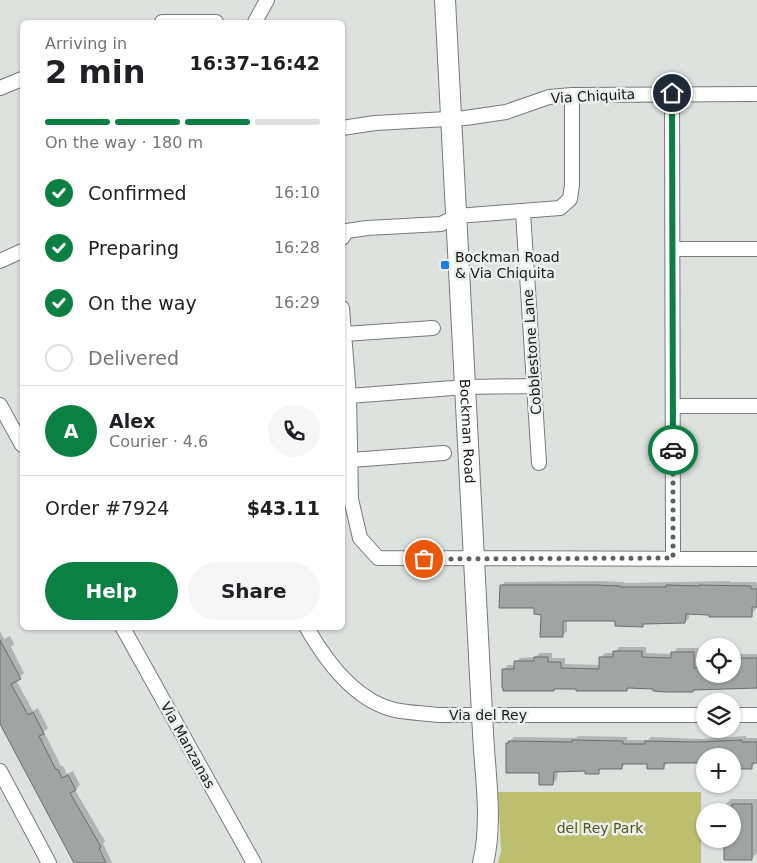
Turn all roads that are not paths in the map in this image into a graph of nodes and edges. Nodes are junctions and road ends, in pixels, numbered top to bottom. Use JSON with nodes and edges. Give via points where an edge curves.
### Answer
{"nodes":[{"id":1,"x":267,"y":0,"type":"edge"},
{"id":2,"x":445,"y":0,"type":"edge"},
{"id":3,"x":256,"y":20,"type":"edge"},
{"id":4,"x":20,"y":80,"type":"edge"},
{"id":5,"x":0,"y":88,"type":"edge"},
{"id":6,"x":672,"y":93,"type":"junction"},
{"id":7,"x":572,"y":94,"type":"junction"},
{"id":8,"x":757,"y":94,"type":"edge"},
{"id":9,"x":451,"y":119,"type":"junction"},
{"id":10,"x":345,"y":128,"type":"edge"},
{"id":11,"x":524,"y":212,"type":"junction"},
{"id":12,"x":456,"y":216,"type":"junction"},
{"id":13,"x":345,"y":234,"type":"edge"},
{"id":14,"x":672,"y":249,"type":"junction"},
{"id":15,"x":757,"y":249,"type":"edge"},
{"id":16,"x":20,"y":252,"type":"edge"},
{"id":17,"x":0,"y":261,"type":"edge"},
{"id":18,"x":433,"y":328,"type":"dead end"},
{"id":19,"x":345,"y":333,"type":"edge"},
{"id":20,"x":345,"y":346,"type":"edge"},
{"id":21,"x":534,"y":386,"type":"junction"},
{"id":22,"x":466,"y":387,"type":"junction"},
{"id":23,"x":349,"y":396,"type":"junction"},
{"id":24,"x":0,"y":405,"type":"edge"},
{"id":25,"x":674,"y":406,"type":"junction"},
{"id":26,"x":757,"y":406,"type":"edge"},
{"id":27,"x":18,"y":426,"type":"edge"},
{"id":28,"x":444,"y":453,"type":"dead end"},
{"id":29,"x":351,"y":460,"type":"junction"},
{"id":30,"x":539,"y":463,"type":"dead end"},
{"id":31,"x":673,"y":558,"type":"junction"},
{"id":32,"x":474,"y":559,"type":"junction"},
{"id":33,"x":757,"y":559,"type":"edge"},
{"id":34,"x":124,"y":630,"type":"edge"},
{"id":35,"x":308,"y":630,"type":"edge"},
{"id":36,"x":482,"y":714,"type":"junction"},
{"id":37,"x":696,"y":715,"type":"edge"},
{"id":38,"x":741,"y":715,"type":"edge"},
{"id":39,"x":757,"y":715,"type":"edge"},
{"id":40,"x":0,"y":772,"type":"edge"},
{"id":41,"x":49,"y":863,"type":"edge"},
{"id":42,"x":254,"y":863,"type":"edge"},
{"id":43,"x":483,"y":863,"type":"edge"}],
"edges":[{"from":1,"to":3,"type":"street"},
{"from":2,"to":9,"type":"street","name":"Bockman Road"},
{"from":4,"to":5,"type":"street"},
{"from":6,"to":7,"type":"street","name":"Via Chiquita"},
{"from":6,"to":8,"type":"street","name":"Via Chiquita"},
{"from":6,"to":14,"type":"street"},
{"from":7,"to":9,"type":"street","name":"Via Chiquita","via":[[548,97],[506,112]]},
{"from":7,"to":11,"type":"street","via":[[570,199],[560,208]]},
{"from":9,"to":10,"type":"street","name":"Via Chiquita"},
{"from":9,"to":12,"type":"street","name":"Bockman Road"},
{"from":11,"to":12,"type":"street"},
{"from":11,"to":21,"type":"street","name":"Cobblestone Lane"},
{"from":12,"to":13,"type":"street","via":[[441,224],[367,228]]},
{"from":12,"to":22,"type":"street","name":"Bockman Road"},
{"from":14,"to":15,"type":"street"},
{"from":14,"to":25,"type":"street"},
{"from":16,"to":17,"type":"street"},
{"from":18,"to":19,"type":"street"},
{"from":20,"to":23,"type":"street"},
{"from":21,"to":22,"type":"street"},
{"from":21,"to":30,"type":"street","name":"Cobblestone Lane"},
{"from":22,"to":23,"type":"street"},
{"from":22,"to":32,"type":"street","name":"Bockman Road"},
{"from":23,"to":29,"type":"street"},
{"from":24,"to":27,"type":"street"},
{"from":25,"to":26,"type":"street"},
{"from":25,"to":31,"type":"street"},
{"from":28,"to":29,"type":"street"},
{"from":29,"to":32,"type":"street","via":[[352,499],[360,538],[378,558]]},
{"from":31,"to":32,"type":"street"},
{"from":31,"to":33,"type":"street"},
{"from":32,"to":36,"type":"street","name":"Bockman Road"},
{"from":34,"to":42,"type":"street","name":"Via Manzanas"},
{"from":35,"to":36,"type":"street","name":"Via del Rey","via":[[347,684],[367,698],[394,710],[438,715]]},
{"from":36,"to":37,"type":"street","name":"Via del Rey"},
{"from":36,"to":43,"type":"street","name":"Bockman Road","via":[[487,819]]},
{"from":38,"to":39,"type":"street"},
{"from":40,"to":41,"type":"street"}]}
